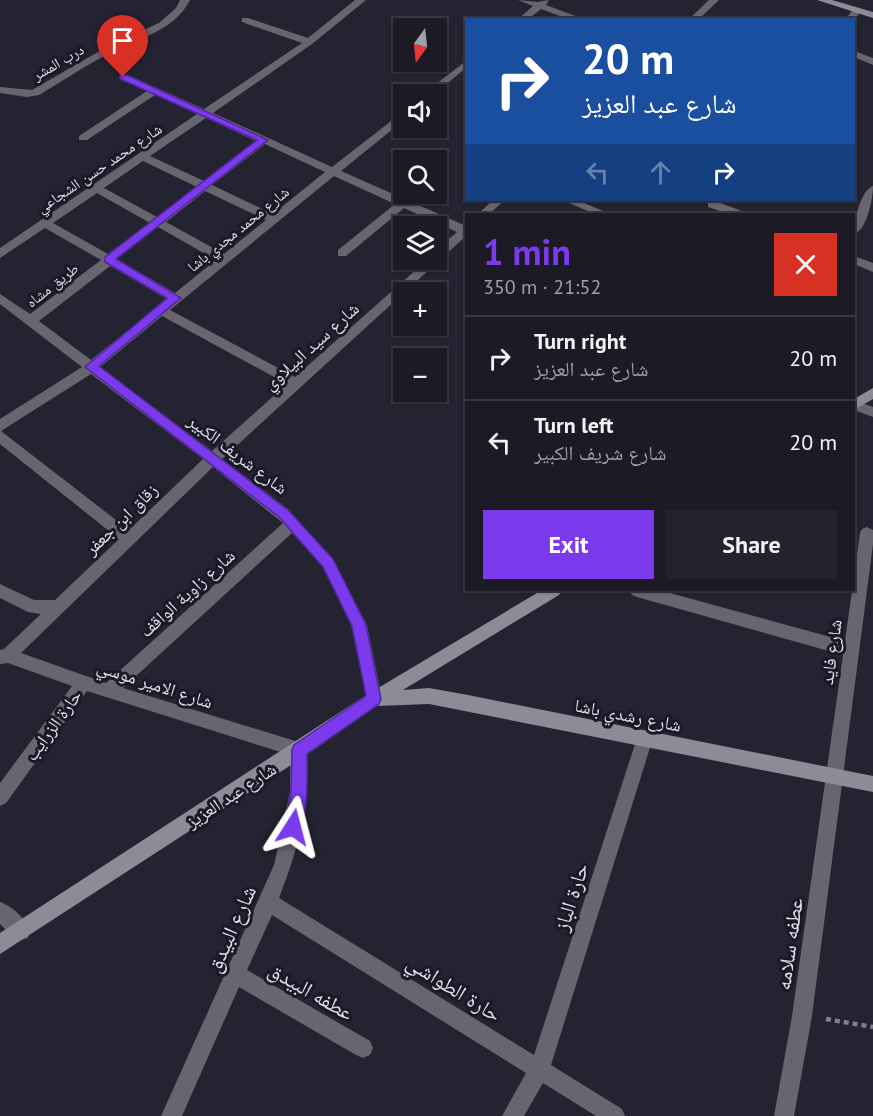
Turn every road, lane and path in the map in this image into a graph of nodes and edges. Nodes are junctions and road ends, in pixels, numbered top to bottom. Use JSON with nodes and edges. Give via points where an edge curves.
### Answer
{"nodes":[{"id":1,"x":185,"y":0,"type":"edge"},
{"id":2,"x":361,"y":0,"type":"edge"},
{"id":3,"x":523,"y":0,"type":"edge"},
{"id":4,"x":714,"y":0,"type":"edge"},
{"id":5,"x":822,"y":0,"type":"edge"},
{"id":6,"x":542,"y":3,"type":"edge"},
{"id":7,"x":857,"y":10,"type":"junction"},
{"id":8,"x":873,"y":15,"type":"edge"},
{"id":9,"x":523,"y":18,"type":"edge"},
{"id":10,"x":577,"y":18,"type":"edge"},
{"id":11,"x":694,"y":18,"type":"edge"},
{"id":12,"x":851,"y":18,"type":"edge"},
{"id":13,"x":244,"y":20,"type":"dead end"},
{"id":14,"x":309,"y":42,"type":"junction"},
{"id":15,"x":855,"y":54,"type":"edge"},
{"id":16,"x":873,"y":62,"type":"edge"},
{"id":17,"x":465,"y":65,"type":"edge"},
{"id":18,"x":123,"y":77,"type":"dead end"},
{"id":19,"x":441,"y":84,"type":"edge"},
{"id":20,"x":0,"y":90,"type":"edge"},
{"id":21,"x":154,"y":91,"type":"junction"},
{"id":22,"x":205,"y":113,"type":"junction"},
{"id":23,"x":393,"y":123,"type":"edge"},
{"id":24,"x":83,"y":138,"type":"dead end"},
{"id":25,"x":264,"y":140,"type":"junction"},
{"id":26,"x":142,"y":156,"type":"junction"},
{"id":27,"x":333,"y":171,"type":"junction"},
{"id":28,"x":204,"y":186,"type":"junction"},
{"id":29,"x":96,"y":188,"type":"junction"},
{"id":30,"x":873,"y":189,"type":"edge"},
{"id":31,"x":393,"y":198,"type":"edge"},
{"id":32,"x":498,"y":201,"type":"edge"},
{"id":33,"x":571,"y":201,"type":"edge"},
{"id":34,"x":714,"y":202,"type":"edge"},
{"id":35,"x":402,"y":204,"type":"edge"},
{"id":36,"x":405,"y":204,"type":"edge"},
{"id":37,"x":484,"y":213,"type":"edge"},
{"id":38,"x":601,"y":213,"type":"edge"},
{"id":39,"x":736,"y":213,"type":"edge"},
{"id":40,"x":273,"y":219,"type":"junction"},
{"id":41,"x":158,"y":222,"type":"junction"},
{"id":42,"x":45,"y":223,"type":"junction"},
{"id":43,"x":855,"y":228,"type":"edge"},
{"id":44,"x":465,"y":231,"type":"edge"},
{"id":45,"x":465,"y":232,"type":"edge"},
{"id":46,"x":447,"y":248,"type":"edge"},
{"id":47,"x":342,"y":253,"type":"dead end"},
{"id":48,"x":0,"y":254,"type":"edge"},
{"id":49,"x":224,"y":259,"type":"junction"},
{"id":50,"x":109,"y":260,"type":"junction"},
{"id":51,"x":855,"y":260,"type":"edge"},
{"id":52,"x":873,"y":268,"type":"edge"},
{"id":53,"x":422,"y":270,"type":"edge"},
{"id":54,"x":175,"y":298,"type":"junction"},
{"id":55,"x":1,"y":300,"type":"edge"},
{"id":56,"x":160,"y":310,"type":"junction"},
{"id":57,"x":30,"y":321,"type":"junction"},
{"id":58,"x":91,"y":367,"type":"junction"},
{"id":59,"x":296,"y":383,"type":"junction"},
{"id":60,"x":873,"y":393,"type":"edge"},
{"id":61,"x":855,"y":404,"type":"edge"},
{"id":62,"x":855,"y":405,"type":"edge"},
{"id":63,"x":873,"y":412,"type":"edge"},
{"id":64,"x":0,"y":426,"type":"edge"},
{"id":65,"x":0,"y":436,"type":"edge"},
{"id":66,"x":212,"y":459,"type":"junction"},
{"id":67,"x":293,"y":524,"type":"junction"},
{"id":68,"x":864,"y":532,"type":"edge"},
{"id":69,"x":129,"y":539,"type":"junction"},
{"id":70,"x":0,"y":591,"type":"edge"},
{"id":71,"x":552,"y":591,"type":"edge"},
{"id":72,"x":641,"y":591,"type":"edge"},
{"id":73,"x":58,"y":608,"type":"junction"},
{"id":74,"x":851,"y":650,"type":"junction"},
{"id":75,"x":4,"y":656,"type":"edge"},
{"id":76,"x":84,"y":682,"type":"junction"},
{"id":77,"x":108,"y":691,"type":"junction"},
{"id":78,"x":374,"y":699,"type":"junction"},
{"id":79,"x":645,"y":738,"type":"junction"},
{"id":80,"x":299,"y":750,"type":"junction"},
{"id":81,"x":834,"y":776,"type":"junction"},
{"id":82,"x":873,"y":784,"type":"edge"},
{"id":83,"x":0,"y":798,"type":"edge"},
{"id":84,"x":268,"y":902,"type":"junction"},
{"id":85,"x":0,"y":911,"type":"edge"},
{"id":86,"x":21,"y":931,"type":"junction"},
{"id":87,"x":0,"y":944,"type":"edge"},
{"id":88,"x":235,"y":974,"type":"junction"},
{"id":89,"x":802,"y":1016,"type":"junction"},
{"id":90,"x":873,"y":1027,"type":"edge"},
{"id":91,"x":363,"y":1048,"type":"dead end"},
{"id":92,"x":540,"y":1069,"type":"junction"},
{"id":93,"x":171,"y":1116,"type":"edge"},
{"id":94,"x":512,"y":1116,"type":"edge"},
{"id":95,"x":615,"y":1116,"type":"edge"},
{"id":96,"x":784,"y":1116,"type":"edge"}],
"edges":[{"from":1,"to":20,"type":"street","name":"درب المشر","via":[[155,30],[107,51],[35,93]]},
{"from":2,"to":14,"type":"street","name":"شارع محمد حسن الشجاعي"},
{"from":3,"to":6,"type":"street"},
{"from":4,"to":11,"type":"street"},
{"from":5,"to":7,"type":"main road"},
{"from":6,"to":9,"type":"street"},
{"from":6,"to":10,"type":"street"},
{"from":7,"to":8,"type":"main road"},
{"from":7,"to":12,"type":"street"},
{"from":13,"to":14,"type":"street"},
{"from":14,"to":22,"type":"street","name":"شارع محمد حسن الشجاعي"},
{"from":15,"to":16,"type":"street"},
{"from":17,"to":19,"type":"street"},
{"from":18,"to":21,"type":"street"},
{"from":21,"to":22,"type":"street"},
{"from":21,"to":24,"type":"street"},
{"from":22,"to":25,"type":"street"},
{"from":22,"to":26,"type":"street","name":"شارع محمد حسن الشجاعي"},
{"from":23,"to":27,"type":"street","name":"شارع محمد مجدي باشا"},
{"from":25,"to":27,"type":"street"},
{"from":25,"to":28,"type":"street","name":"طريق مشاه"},
{"from":26,"to":28,"type":"street"},
{"from":26,"to":29,"type":"street","name":"شارع محمد حسن الشجاعي"},
{"from":27,"to":31,"type":"street"},
{"from":27,"to":40,"type":"street","name":"شارع محمد مجدي باشا"},
{"from":28,"to":40,"type":"street"},
{"from":28,"to":41,"type":"street","name":"طريق مشاه"},
{"from":29,"to":41,"type":"street"},
{"from":29,"to":42,"type":"street","name":"شارع محمد حسن الشجاعي"},
{"from":30,"to":43,"type":"street"},
{"from":32,"to":37,"type":"street"},
{"from":33,"to":38,"type":"street"},
{"from":34,"to":39,"type":"street"},
{"from":35,"to":47,"type":"street"},
{"from":36,"to":44,"type":"street"},
{"from":40,"to":49,"type":"street","name":"شارع محمد مجدي باشا"},
{"from":41,"to":49,"type":"street"},
{"from":41,"to":50,"type":"street","name":"طريق مشاه"},
{"from":42,"to":48,"type":"street","name":"شارع محمد حسن الشجاعي"},
{"from":42,"to":50,"type":"street"},
{"from":45,"to":46,"type":"street","name":"شارع سيد البيلاوي"},
{"from":49,"to":54,"type":"street","name":"شارع محمد مجدي باشا"},
{"from":50,"to":54,"type":"street"},
{"from":50,"to":57,"type":"street","name":"طريق مشاه"},
{"from":51,"to":52,"type":"street"},
{"from":53,"to":59,"type":"street","name":"شارع سيد البيلاوي"},
{"from":54,"to":56,"type":"street","name":"شارع محمد مجدي باشا"},
{"from":55,"to":57,"type":"street","name":"شارع شريف الكبير"},
{"from":56,"to":58,"type":"street","name":"شارع محمد مجدي باشا"},
{"from":56,"to":59,"type":"street"},
{"from":57,"to":58,"type":"street","name":"شارع شريف الكبير"},
{"from":58,"to":64,"type":"street","name":"شارع محمد مجدي باشا"},
{"from":58,"to":66,"type":"street","name":"شارع شريف الكبير"},
{"from":59,"to":66,"type":"street","name":"شارع سيد البيلاوي"},
{"from":60,"to":61,"type":"main road"},
{"from":62,"to":63,"type":"street"},
{"from":65,"to":69,"type":"street"},
{"from":66,"to":67,"type":"street","name":"شارع شريف الكبير"},
{"from":66,"to":69,"type":"street","name":"زقاق ابن جعفر"},
{"from":67,"to":77,"type":"street","name":"شارع زاوية الواقف"},
{"from":67,"to":78,"type":"street","name":"شارع شريف الكبير","via":[[328,563],[359,625]]},
{"from":68,"to":74,"type":"street","name":"شارع فايد"},
{"from":69,"to":73,"type":"street","name":"زقاق ابن جعفر"},
{"from":70,"to":73,"type":"street","via":[[33,607]]},
{"from":71,"to":78,"type":"main road","name":"شارع عبد العزيز"},
{"from":72,"to":74,"type":"street"},
{"from":73,"to":75,"type":"street","name":"زقاق ابن جعفر"},
{"from":74,"to":81,"type":"street","name":"شارع فايد"},
{"from":75,"to":76,"type":"street","name":"شارع الامير موسي"},
{"from":76,"to":77,"type":"street","name":"شارع الامير موسي"},
{"from":76,"to":83,"type":"street","name":"حارة الزرايب"},
{"from":77,"to":80,"type":"street","name":"شارع الامير موسي"},
{"from":78,"to":79,"type":"main road","name":"شارع رشدي باشا","via":[[429,696]]},
{"from":78,"to":80,"type":"main road","name":"شارع عبد العزيز"},
{"from":79,"to":81,"type":"main road","name":"شارع رشدي باشا"},
{"from":79,"to":92,"type":"street","name":"حارة الباز"},
{"from":80,"to":84,"type":"street","name":"شارع البيدق","via":[[299,792],[293,827]]},
{"from":80,"to":86,"type":"main road","name":"شارع عبد العزيز"},
{"from":81,"to":82,"type":"main road","name":"شارع رشدي باشا"},
{"from":81,"to":89,"type":"street","name":"عطفه سلامه"},
{"from":84,"to":88,"type":"street","name":"شارع البيدق"},
{"from":84,"to":92,"type":"street","name":"حارة الطواشي"},
{"from":85,"to":86,"type":"street"},
{"from":86,"to":87,"type":"main road","name":"شارع عبد العزيز"},
{"from":88,"to":91,"type":"street","name":"عطفه البيدق"},
{"from":88,"to":93,"type":"street","name":"شارع البيدق"},
{"from":89,"to":90,"type":"path"},
{"from":89,"to":96,"type":"street","name":"عطفه سلامه"},
{"from":92,"to":94,"type":"street","name":"حارة الباز"},
{"from":92,"to":95,"type":"street","name":"حارة الطواشي"}]}
